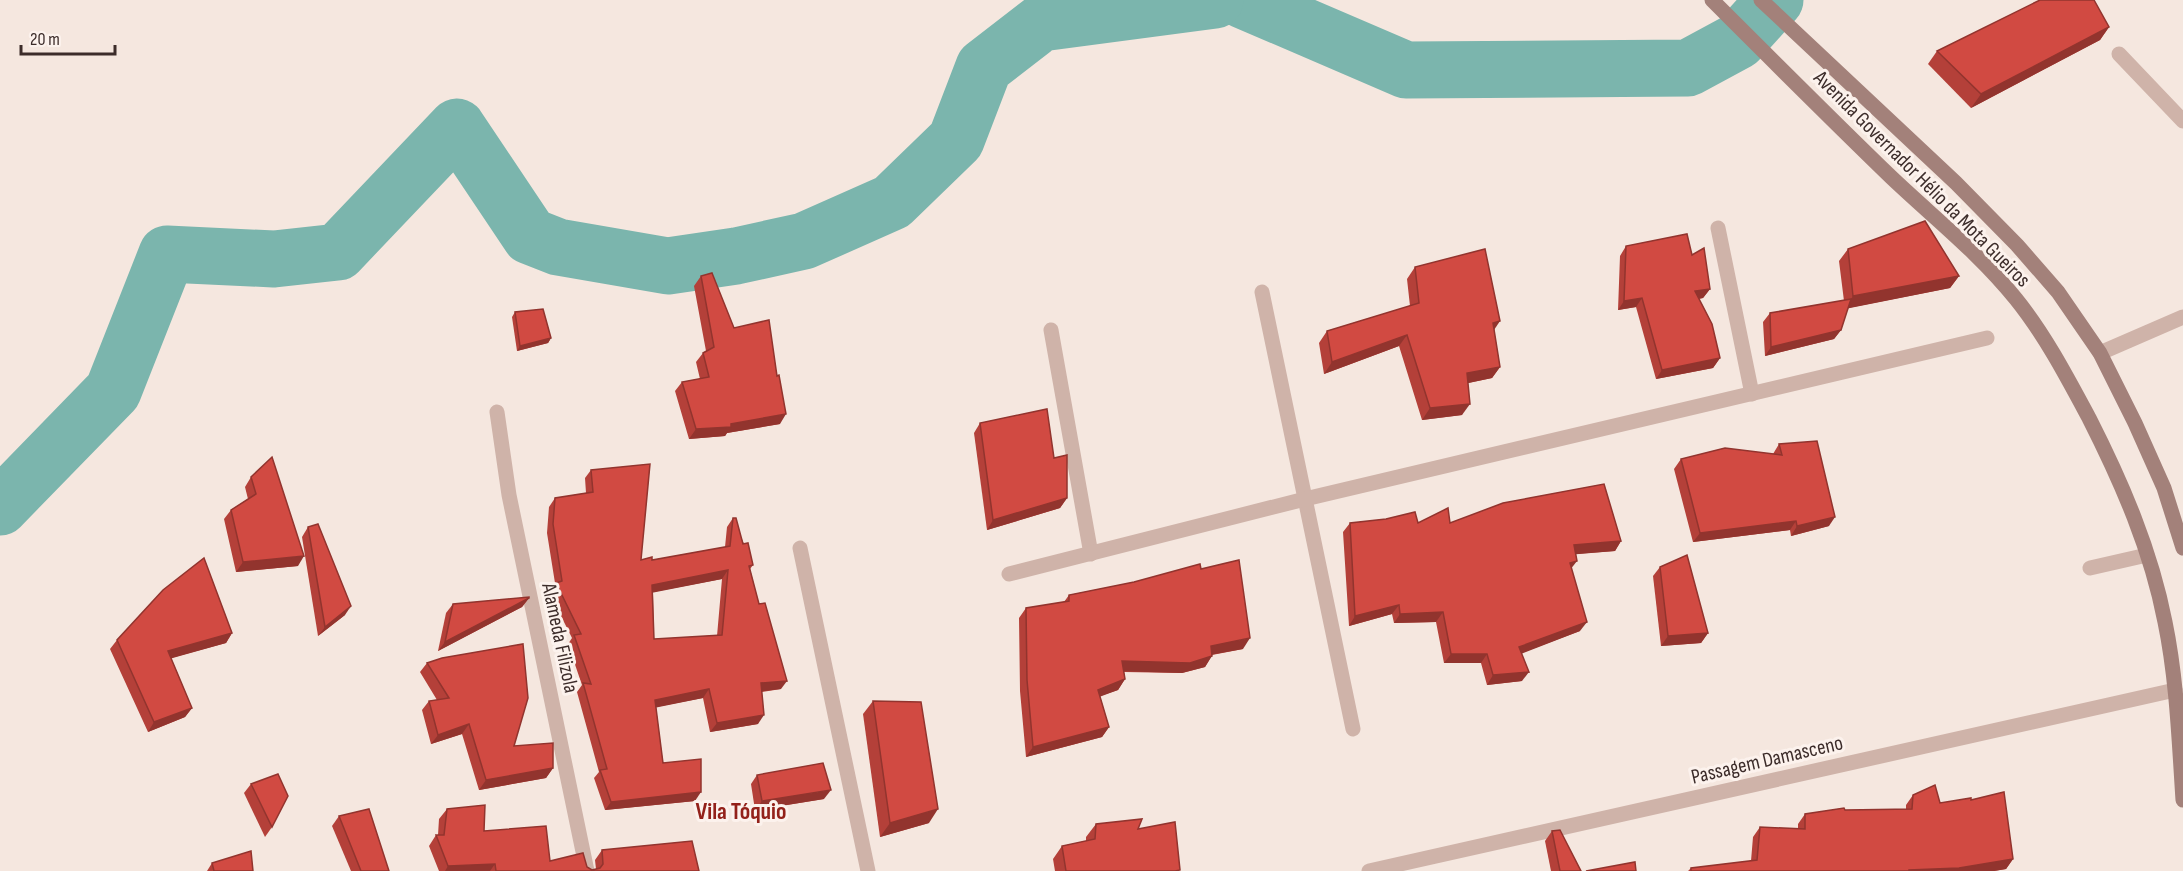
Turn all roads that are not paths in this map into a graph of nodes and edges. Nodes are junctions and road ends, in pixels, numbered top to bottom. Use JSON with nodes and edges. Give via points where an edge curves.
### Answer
{"nodes":[{"id":1,"x":1761,"y":0,"type":"edge"},
{"id":2,"x":1717,"y":5,"type":"edge"},
{"id":3,"x":2119,"y":54,"type":"dead end"},
{"id":4,"x":2183,"y":121,"type":"edge"},
{"id":5,"x":1718,"y":228,"type":"dead end"},
{"id":6,"x":1262,"y":292,"type":"dead end"},
{"id":7,"x":2183,"y":317,"type":"edge"},
{"id":8,"x":1051,"y":330,"type":"dead end"},
{"id":9,"x":1987,"y":338,"type":"dead end"},
{"id":10,"x":2100,"y":353,"type":"junction"},
{"id":11,"x":1752,"y":394,"type":"junction"},
{"id":12,"x":497,"y":412,"type":"dead end"},
{"id":13,"x":1305,"y":499,"type":"junction"},
{"id":14,"x":800,"y":548,"type":"dead end"},
{"id":15,"x":2183,"y":548,"type":"edge"},
{"id":16,"x":1091,"y":554,"type":"junction"},
{"id":17,"x":2147,"y":555,"type":"junction"},
{"id":18,"x":2090,"y":568,"type":"dead end"},
{"id":19,"x":1010,"y":574,"type":"dead end"},
{"id":20,"x":2175,"y":690,"type":"junction"},
{"id":21,"x":1353,"y":729,"type":"dead end"},
{"id":22,"x":2183,"y":800,"type":"edge"},
{"id":23,"x":586,"y":871,"type":"edge"},
{"id":24,"x":868,"y":871,"type":"edge"},
{"id":25,"x":1369,"y":871,"type":"edge"}],
"edges":[{"from":1,"to":10,"type":"main road","name":"Avenida Governador Hélio da Mota Gueiros","via":[[2017,245],[2058,292]]},
{"from":2,"to":17,"type":"main road","name":"Avenida Governador Hélio da Mota Gueiros","via":[[1892,178],[1963,242],[2020,305],[2085,411],[2129,504]]},
{"from":3,"to":4,"type":"street"},
{"from":5,"to":11,"type":"street"},
{"from":6,"to":13,"type":"street"},
{"from":7,"to":10,"type":"street"},
{"from":8,"to":16,"type":"street"},
{"from":9,"to":11,"type":"street"},
{"from":10,"to":15,"type":"main road","name":"Avenida Governador Hélio da Mota Gueiros","via":[[2164,488]]},
{"from":11,"to":13,"type":"street"},
{"from":12,"to":23,"type":"street","name":"Alameda Filizola","via":[[509,495]]},
{"from":13,"to":16,"type":"street"},
{"from":13,"to":21,"type":"street"},
{"from":14,"to":24,"type":"street"},
{"from":16,"to":19,"type":"street"},
{"from":17,"to":18,"type":"street"},
{"from":17,"to":20,"type":"main road","name":"Avenida Governador Hélio da Mota Gueiros","via":[[2165,621]]},
{"from":20,"to":22,"type":"main road","name":"Avenida Governador Hélio da Mota Gueiros"},
{"from":20,"to":25,"type":"street","name":"Passagem Damasceno"}]}
